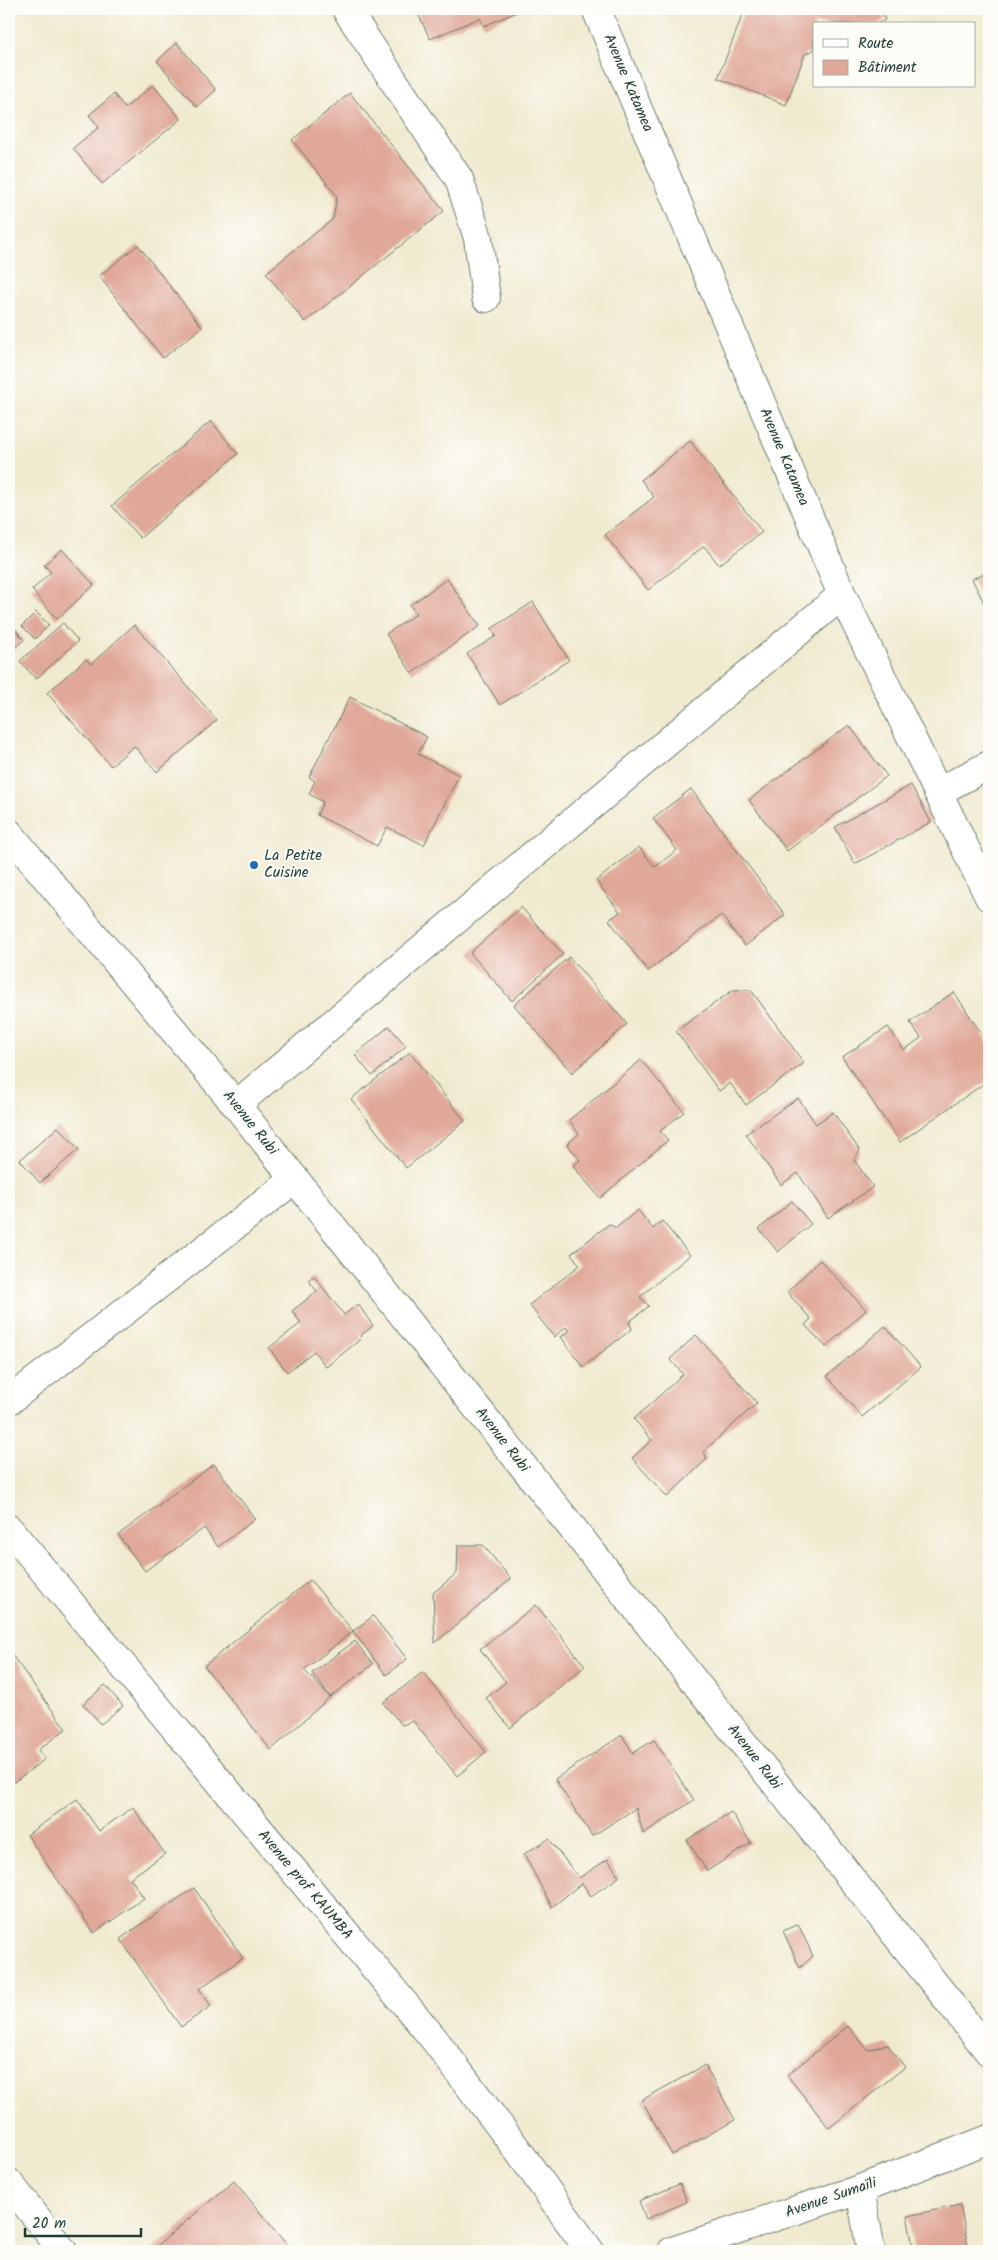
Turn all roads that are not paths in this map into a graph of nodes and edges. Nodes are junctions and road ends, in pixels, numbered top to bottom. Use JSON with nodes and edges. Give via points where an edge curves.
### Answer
{"nodes":[{"id":1,"x":346,"y":9,"type":"edge"},
{"id":2,"x":596,"y":9,"type":"edge"},
{"id":3,"x":486,"y":298,"type":"dead end"},
{"id":4,"x":842,"y":595,"type":"junction"},
{"id":5,"x":989,"y":765,"type":"edge"},
{"id":6,"x":938,"y":792,"type":"junction"},
{"id":7,"x":9,"y":833,"type":"edge"},
{"id":8,"x":989,"y":897,"type":"edge"},
{"id":9,"x":236,"y":1105,"type":"junction"},
{"id":10,"x":295,"y":1179,"type":"junction"},
{"id":11,"x":9,"y":1401,"type":"edge"},
{"id":12,"x":9,"y":1528,"type":"edge"},
{"id":13,"x":989,"y":2052,"type":"edge"},
{"id":14,"x":989,"y":2139,"type":"edge"},
{"id":15,"x":9,"y":2183,"type":"edge"},
{"id":16,"x":860,"y":2189,"type":"junction"},
{"id":17,"x":64,"y":2251,"type":"edge"},
{"id":18,"x":590,"y":2251,"type":"edge"},
{"id":19,"x":672,"y":2251,"type":"edge"},
{"id":20,"x":871,"y":2251,"type":"edge"}],
"edges":[{"from":1,"to":3,"type":"street","via":[[460,179],[478,238]]},
{"from":2,"to":4,"type":"street","name":"Avenue Katamea"},
{"from":4,"to":6,"type":"street","name":"Avenue Katamea"},
{"from":4,"to":9,"type":"street"},
{"from":5,"to":6,"type":"street"},
{"from":6,"to":8,"type":"street","name":"Avenue Katamea"},
{"from":7,"to":9,"type":"street","name":"Avenue Rubi"},
{"from":9,"to":10,"type":"street","name":"Avenue Rubi"},
{"from":10,"to":11,"type":"street"},
{"from":10,"to":13,"type":"street","name":"Avenue Rubi"},
{"from":12,"to":18,"type":"street","name":"Avenue prof KAUMBA","via":[[434,2039]]},
{"from":14,"to":16,"type":"street","name":"Avenue Sumaïli"},
{"from":15,"to":17,"type":"street"},
{"from":16,"to":19,"type":"street","name":"Avenue Sumaïli"},
{"from":16,"to":20,"type":"street"}]}
